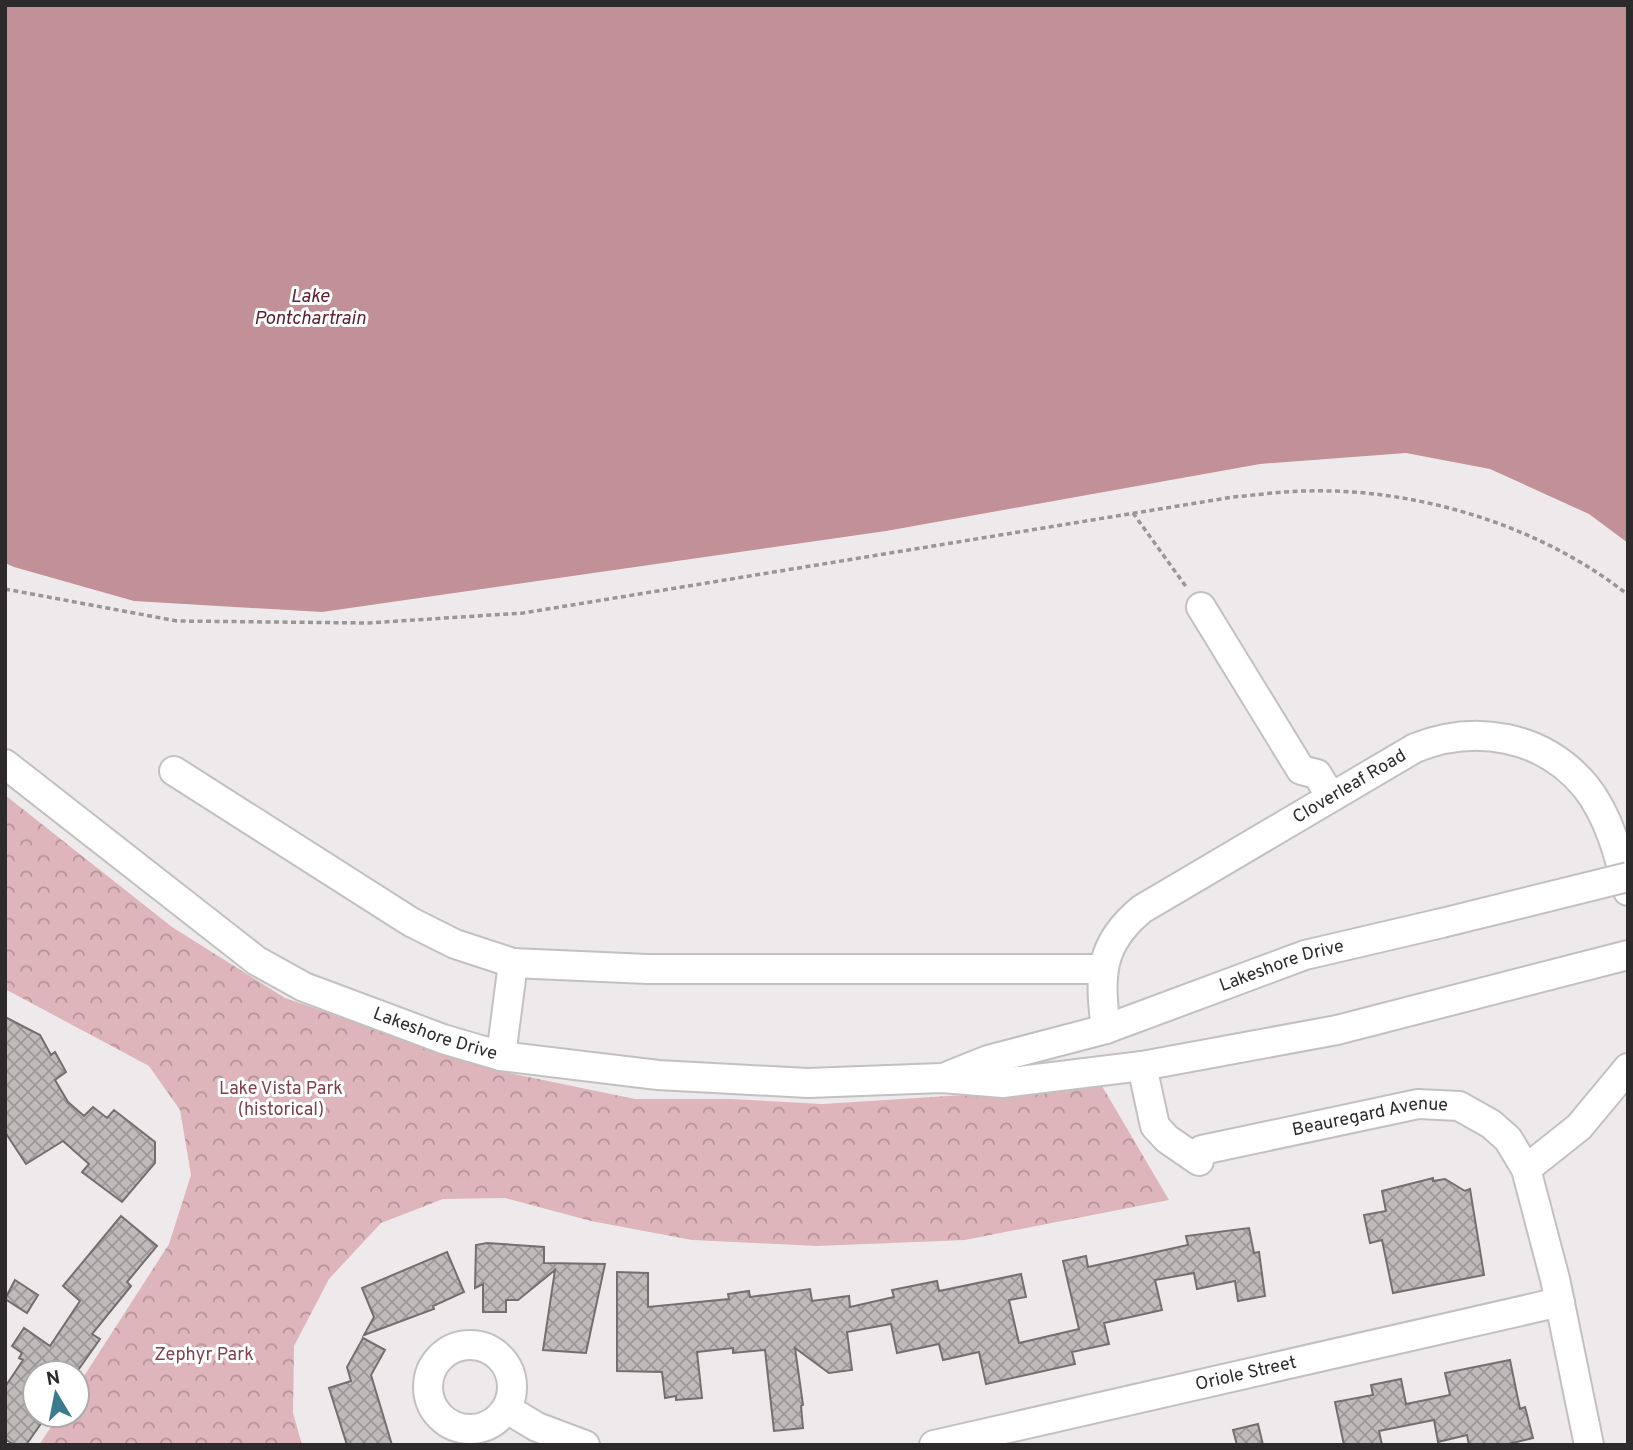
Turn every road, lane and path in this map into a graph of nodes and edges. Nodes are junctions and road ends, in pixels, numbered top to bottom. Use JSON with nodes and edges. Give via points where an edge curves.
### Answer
{"nodes":[{"id":1,"x":1133,"y":513,"type":"junction"},
{"id":2,"x":5,"y":589,"type":"edge"},
{"id":3,"x":1628,"y":595,"type":"edge"},
{"id":4,"x":1201,"y":607,"type":"joint"},
{"id":5,"x":5,"y":764,"type":"edge"},
{"id":6,"x":174,"y":771,"type":"dead end"},
{"id":7,"x":1331,"y":797,"type":"junction"},
{"id":8,"x":1628,"y":877,"type":"edge"},
{"id":9,"x":1628,"y":891,"type":"edge"},
{"id":10,"x":1628,"y":955,"type":"edge"},
{"id":11,"x":513,"y":963,"type":"junction"},
{"id":12,"x":1103,"y":969,"type":"junction"},
{"id":13,"x":1106,"y":1029,"type":"junction"},
{"id":14,"x":501,"y":1056,"type":"junction"},
{"id":15,"x":1142,"y":1066,"type":"junction"},
{"id":16,"x":1628,"y":1069,"type":"edge"},
{"id":17,"x":942,"y":1078,"type":"junction"},
{"id":18,"x":1526,"y":1169,"type":"junction"},
{"id":19,"x":1560,"y":1302,"type":"junction"},
{"id":20,"x":507,"y":1409,"type":"dead end"},
{"id":21,"x":585,"y":1445,"type":"edge"},
{"id":22,"x":934,"y":1445,"type":"edge"},
{"id":23,"x":1589,"y":1445,"type":"edge"}],
"edges":[{"from":1,"to":2,"type":"path","via":[[523,612],[458,617],[368,623],[177,621]]},
{"from":1,"to":3,"type":"path","via":[[1308,491],[1385,495],[1459,509],[1555,550]]},
{"from":1,"to":4,"type":"path"},
{"from":4,"to":7,"type":"street","via":[[1301,770],[1317,774]]},
{"from":5,"to":14,"type":"street","name":"Lakeshore Drive","via":[[257,961],[304,987],[355,1007]]},
{"from":6,"to":11,"type":"street","via":[[411,922],[455,944]]},
{"from":7,"to":9,"type":"street","name":"Cloverleaf Road","via":[[1432,741],[1479,734],[1512,740],[1554,759],[1586,787],[1618,851]]},
{"from":7,"to":12,"type":"street","name":"Cloverleaf Road","via":[[1142,909],[1114,937]]},
{"from":8,"to":13,"type":"street","name":"Lakeshore Drive","bridge":true,"via":[[1305,955]]},
{"from":10,"to":15,"type":"street","name":"Lakeshore Drive","via":[[1337,1030]]},
{"from":11,"to":12,"type":"street","via":[[647,969]]},
{"from":11,"to":14,"type":"street"},
{"from":12,"to":13,"type":"street","name":"Cloverleaf Road"},
{"from":13,"to":17,"type":"street","name":"Lakeshore Drive","via":[[988,1059]]},
{"from":14,"to":17,"type":"street","name":"Lakeshore Drive","via":[[658,1075],[808,1083]]},
{"from":15,"to":17,"type":"street","name":"Lakeshore Drive","via":[[1003,1083]]},
{"from":15,"to":18,"type":"street","name":"Beauregard Avenue","via":[[1155,1126],[1199,1161],[1202,1150],[1396,1108],[1443,1103],[1491,1124],[1508,1139]]},
{"from":16,"to":18,"type":"street","via":[[1579,1127]]},
{"from":18,"to":19,"type":"street","name":"Beauregard Avenue"},
{"from":19,"to":22,"type":"street","name":"Oriole Street"},
{"from":19,"to":23,"type":"street","name":"Beauregard Avenue"},
{"from":20,"to":21,"type":"street","via":[[537,1427]]}]}
